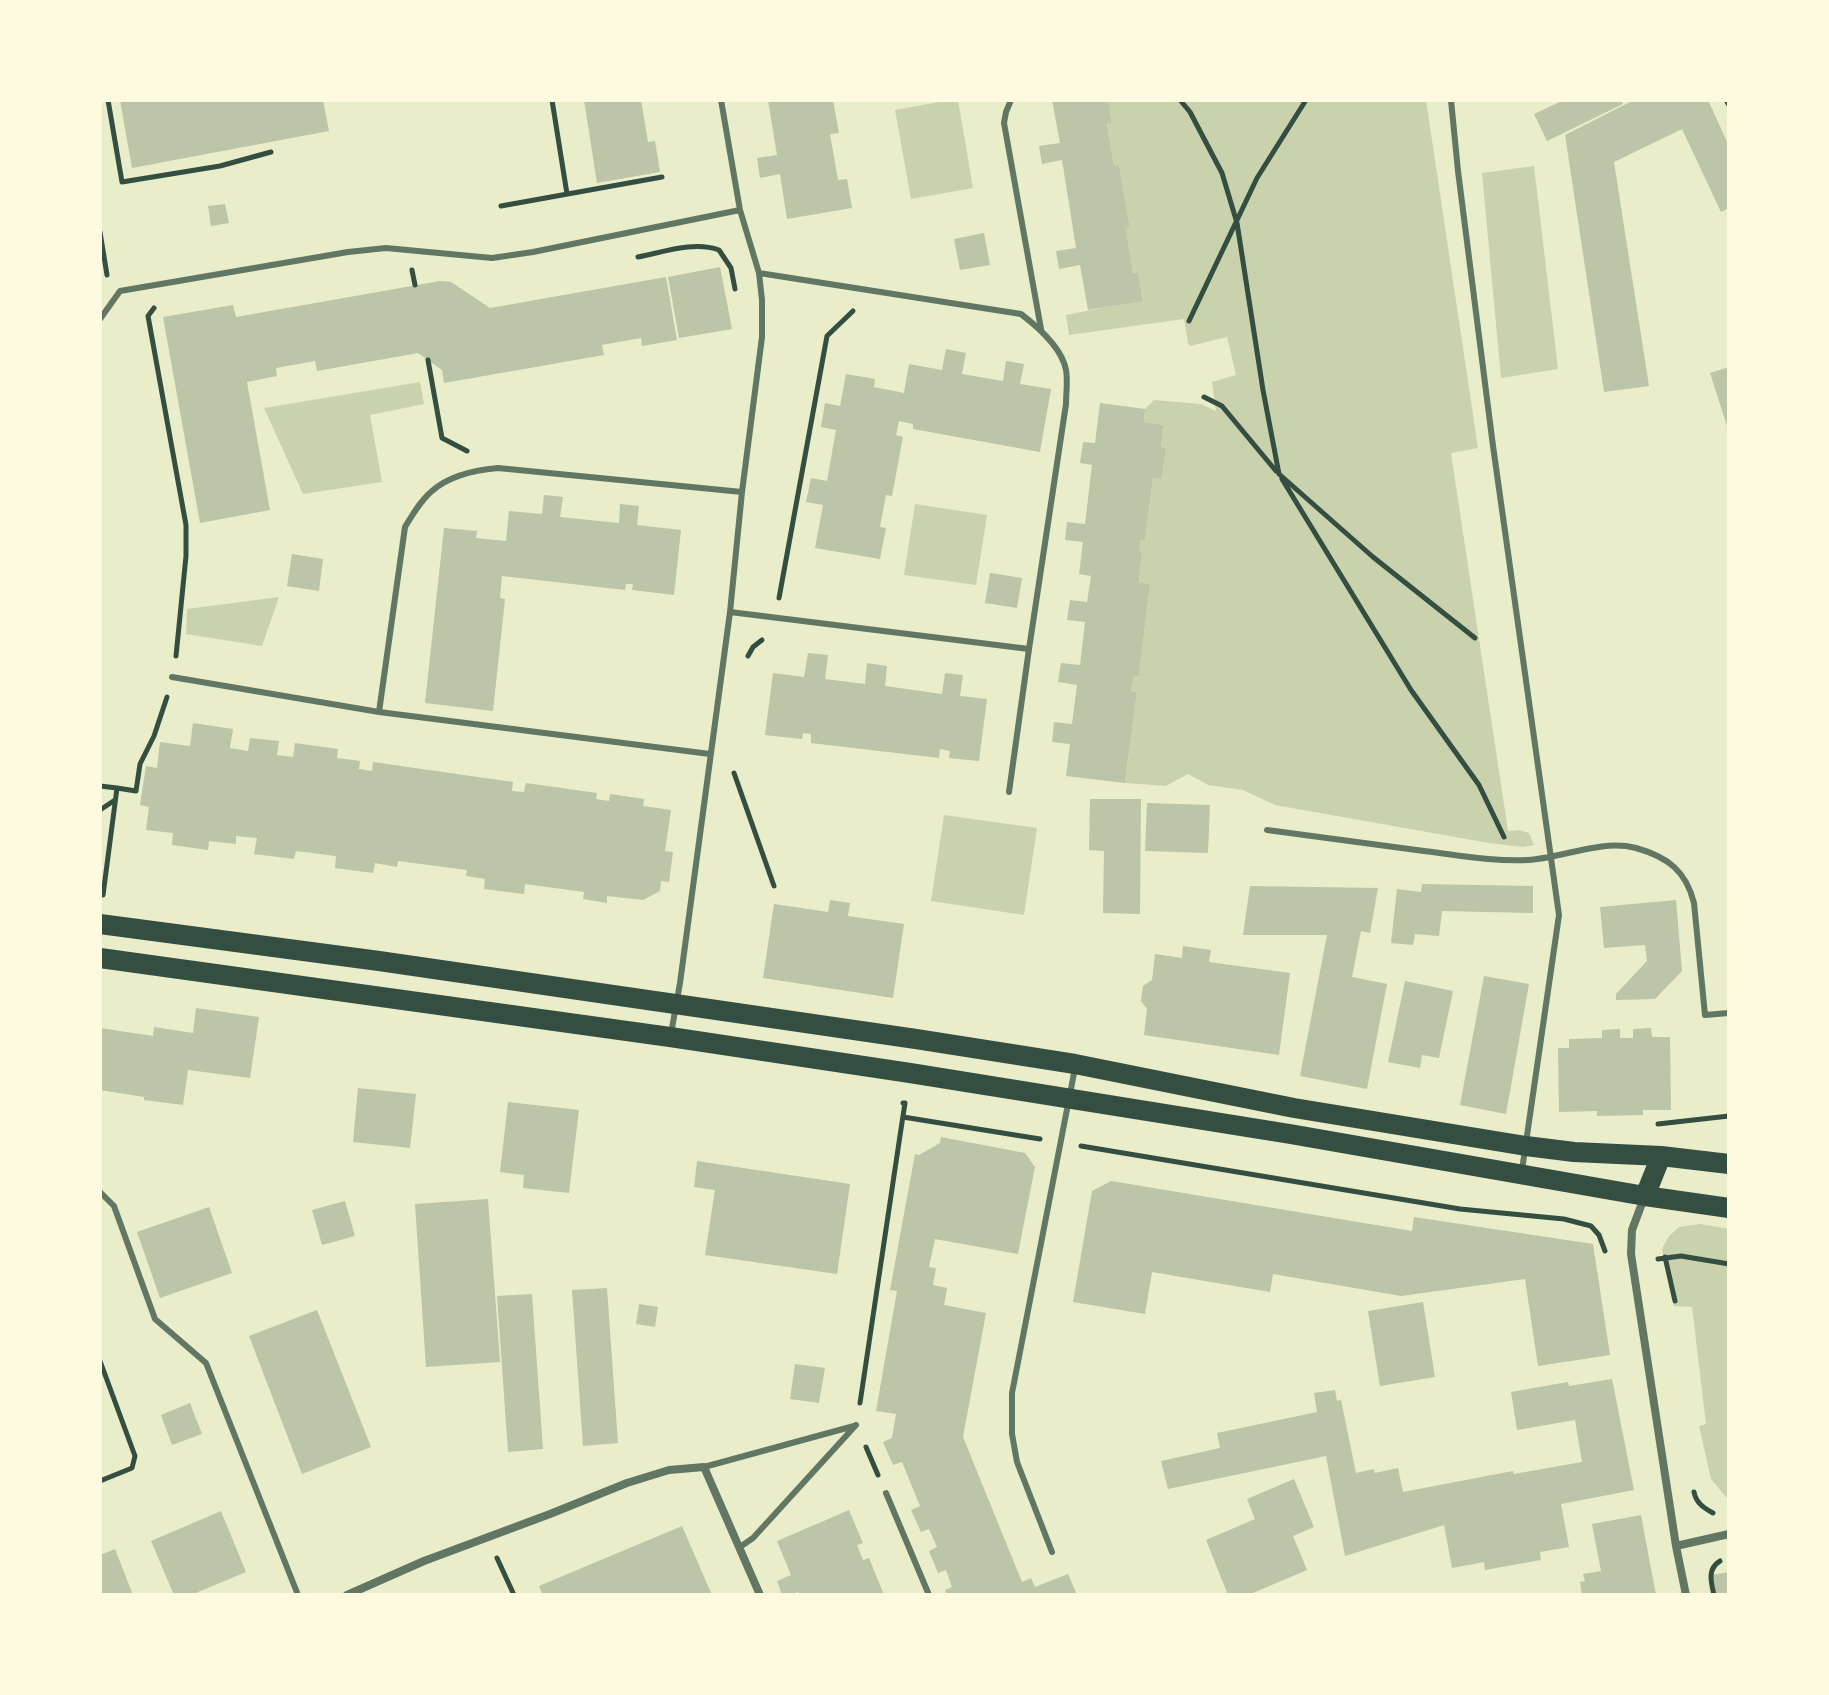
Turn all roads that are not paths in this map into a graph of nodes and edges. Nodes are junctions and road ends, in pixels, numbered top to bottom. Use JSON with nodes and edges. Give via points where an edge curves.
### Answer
{"nodes":[{"id":1,"x":721,"y":100,"type":"edge"},
{"id":2,"x":1011,"y":100,"type":"edge"},
{"id":3,"x":1451,"y":100,"type":"edge"},
{"id":4,"x":740,"y":210,"type":"junction"},
{"id":5,"x":759,"y":273,"type":"junction"},
{"id":6,"x":100,"y":319,"type":"edge"},
{"id":7,"x":1041,"y":329,"type":"junction"},
{"id":8,"x":742,"y":492,"type":"junction"},
{"id":9,"x":730,"y":612,"type":"junction"},
{"id":10,"x":1029,"y":649,"type":"junction"},
{"id":11,"x":172,"y":677,"type":"road end"},
{"id":12,"x":379,"y":712,"type":"junction"},
{"id":13,"x":710,"y":754,"type":"junction"},
{"id":14,"x":1009,"y":792,"type":"dead end"},
{"id":15,"x":1267,"y":830,"type":"dead end"},
{"id":16,"x":1551,"y":856,"type":"junction"},
{"id":17,"x":101,"y":914,"type":"edge"},
{"id":18,"x":100,"y":958,"type":"edge"},
{"id":19,"x":676,"y":1004,"type":"junction"},
{"id":20,"x":1729,"y":1013,"type":"edge"},
{"id":21,"x":670,"y":1037,"type":"junction"},
{"id":22,"x":1075,"y":1064,"type":"junction"},
{"id":23,"x":1069,"y":1098,"type":"junction"},
{"id":24,"x":1526,"y":1146,"type":"junction"},
{"id":25,"x":1661,"y":1156,"type":"junction"},
{"id":26,"x":1729,"y":1164,"type":"edge"},
{"id":27,"x":1521,"y":1174,"type":"junction"},
{"id":28,"x":100,"y":1192,"type":"edge"},
{"id":29,"x":1645,"y":1196,"type":"junction"},
{"id":30,"x":1729,"y":1208,"type":"edge"},
{"id":31,"x":704,"y":1467,"type":"junction"},
{"id":32,"x":886,"y":1493,"type":"road end"},
{"id":33,"x":1729,"y":1534,"type":"edge"},
{"id":34,"x":1676,"y":1546,"type":"junction"},
{"id":35,"x":740,"y":1547,"type":"junction"},
{"id":36,"x":1052,"y":1552,"type":"dead end"},
{"id":37,"x":298,"y":1595,"type":"edge"},
{"id":38,"x":347,"y":1595,"type":"edge"},
{"id":39,"x":760,"y":1595,"type":"edge"},
{"id":40,"x":929,"y":1595,"type":"edge"},
{"id":41,"x":1686,"y":1595,"type":"edge"}],
"edges":[{"from":1,"to":4,"type":"lane"},
{"from":2,"to":7,"type":"lane","via":[[1004,123]]},
{"from":3,"to":16,"type":"lane"},
{"from":4,"to":5,"type":"lane"},
{"from":4,"to":6,"type":"lane","via":[[492,258],[386,248],[181,280],[120,291]]},
{"from":5,"to":7,"type":"lane","via":[[1021,314]]},
{"from":5,"to":8,"type":"lane","via":[[762,337]]},
{"from":7,"to":10,"type":"lane","via":[[1064,362],[1066,404]]},
{"from":8,"to":9,"type":"lane"},
{"from":8,"to":12,"type":"lane","via":[[498,468],[475,470],[432,490],[405,527]]},
{"from":9,"to":10,"type":"lane"},
{"from":9,"to":13,"type":"lane"},
{"from":10,"to":14,"type":"lane"},
{"from":11,"to":12,"type":"lane"},
{"from":12,"to":13,"type":"lane"},
{"from":13,"to":19,"type":"lane"},
{"from":15,"to":16,"type":"lane","via":[[1476,857]]},
{"from":16,"to":20,"type":"lane","via":[[1598,846],[1633,847],[1665,859],[1679,871],[1694,903],[1705,1015]]},
{"from":16,"to":24,"type":"lane","via":[[1559,915]]},
{"from":17,"to":19,"type":"main road"},
{"from":18,"to":21,"type":"main road"},
{"from":19,"to":21,"type":"lane"},
{"from":19,"to":22,"type":"main road"},
{"from":21,"to":23,"type":"main road"},
{"from":22,"to":23,"type":"lane"},
{"from":22,"to":24,"type":"main road","via":[[1294,1108]]},
{"from":23,"to":27,"type":"main road"},
{"from":23,"to":36,"type":"lane","via":[[1012,1393],[1017,1462]]},
{"from":24,"to":25,"type":"main road"},
{"from":24,"to":27,"type":"lane"},
{"from":25,"to":26,"type":"main road"},
{"from":25,"to":29,"type":"main road"},
{"from":27,"to":29,"type":"main road"},
{"from":28,"to":37,"type":"lane","via":[[114,1206],[155,1319],[206,1363]]},
{"from":29,"to":30,"type":"main road"},
{"from":29,"to":34,"type":"street","via":[[1632,1230],[1631,1254]]},
{"from":31,"to":35,"type":"street"},
{"from":31,"to":35,"type":"lane","via":[[856,1425]]},
{"from":31,"to":38,"type":"street","via":[[669,1470],[627,1483]]},
{"from":32,"to":40,"type":"lane"},
{"from":33,"to":34,"type":"street"},
{"from":34,"to":41,"type":"street"},
{"from":35,"to":39,"type":"street"}]}
